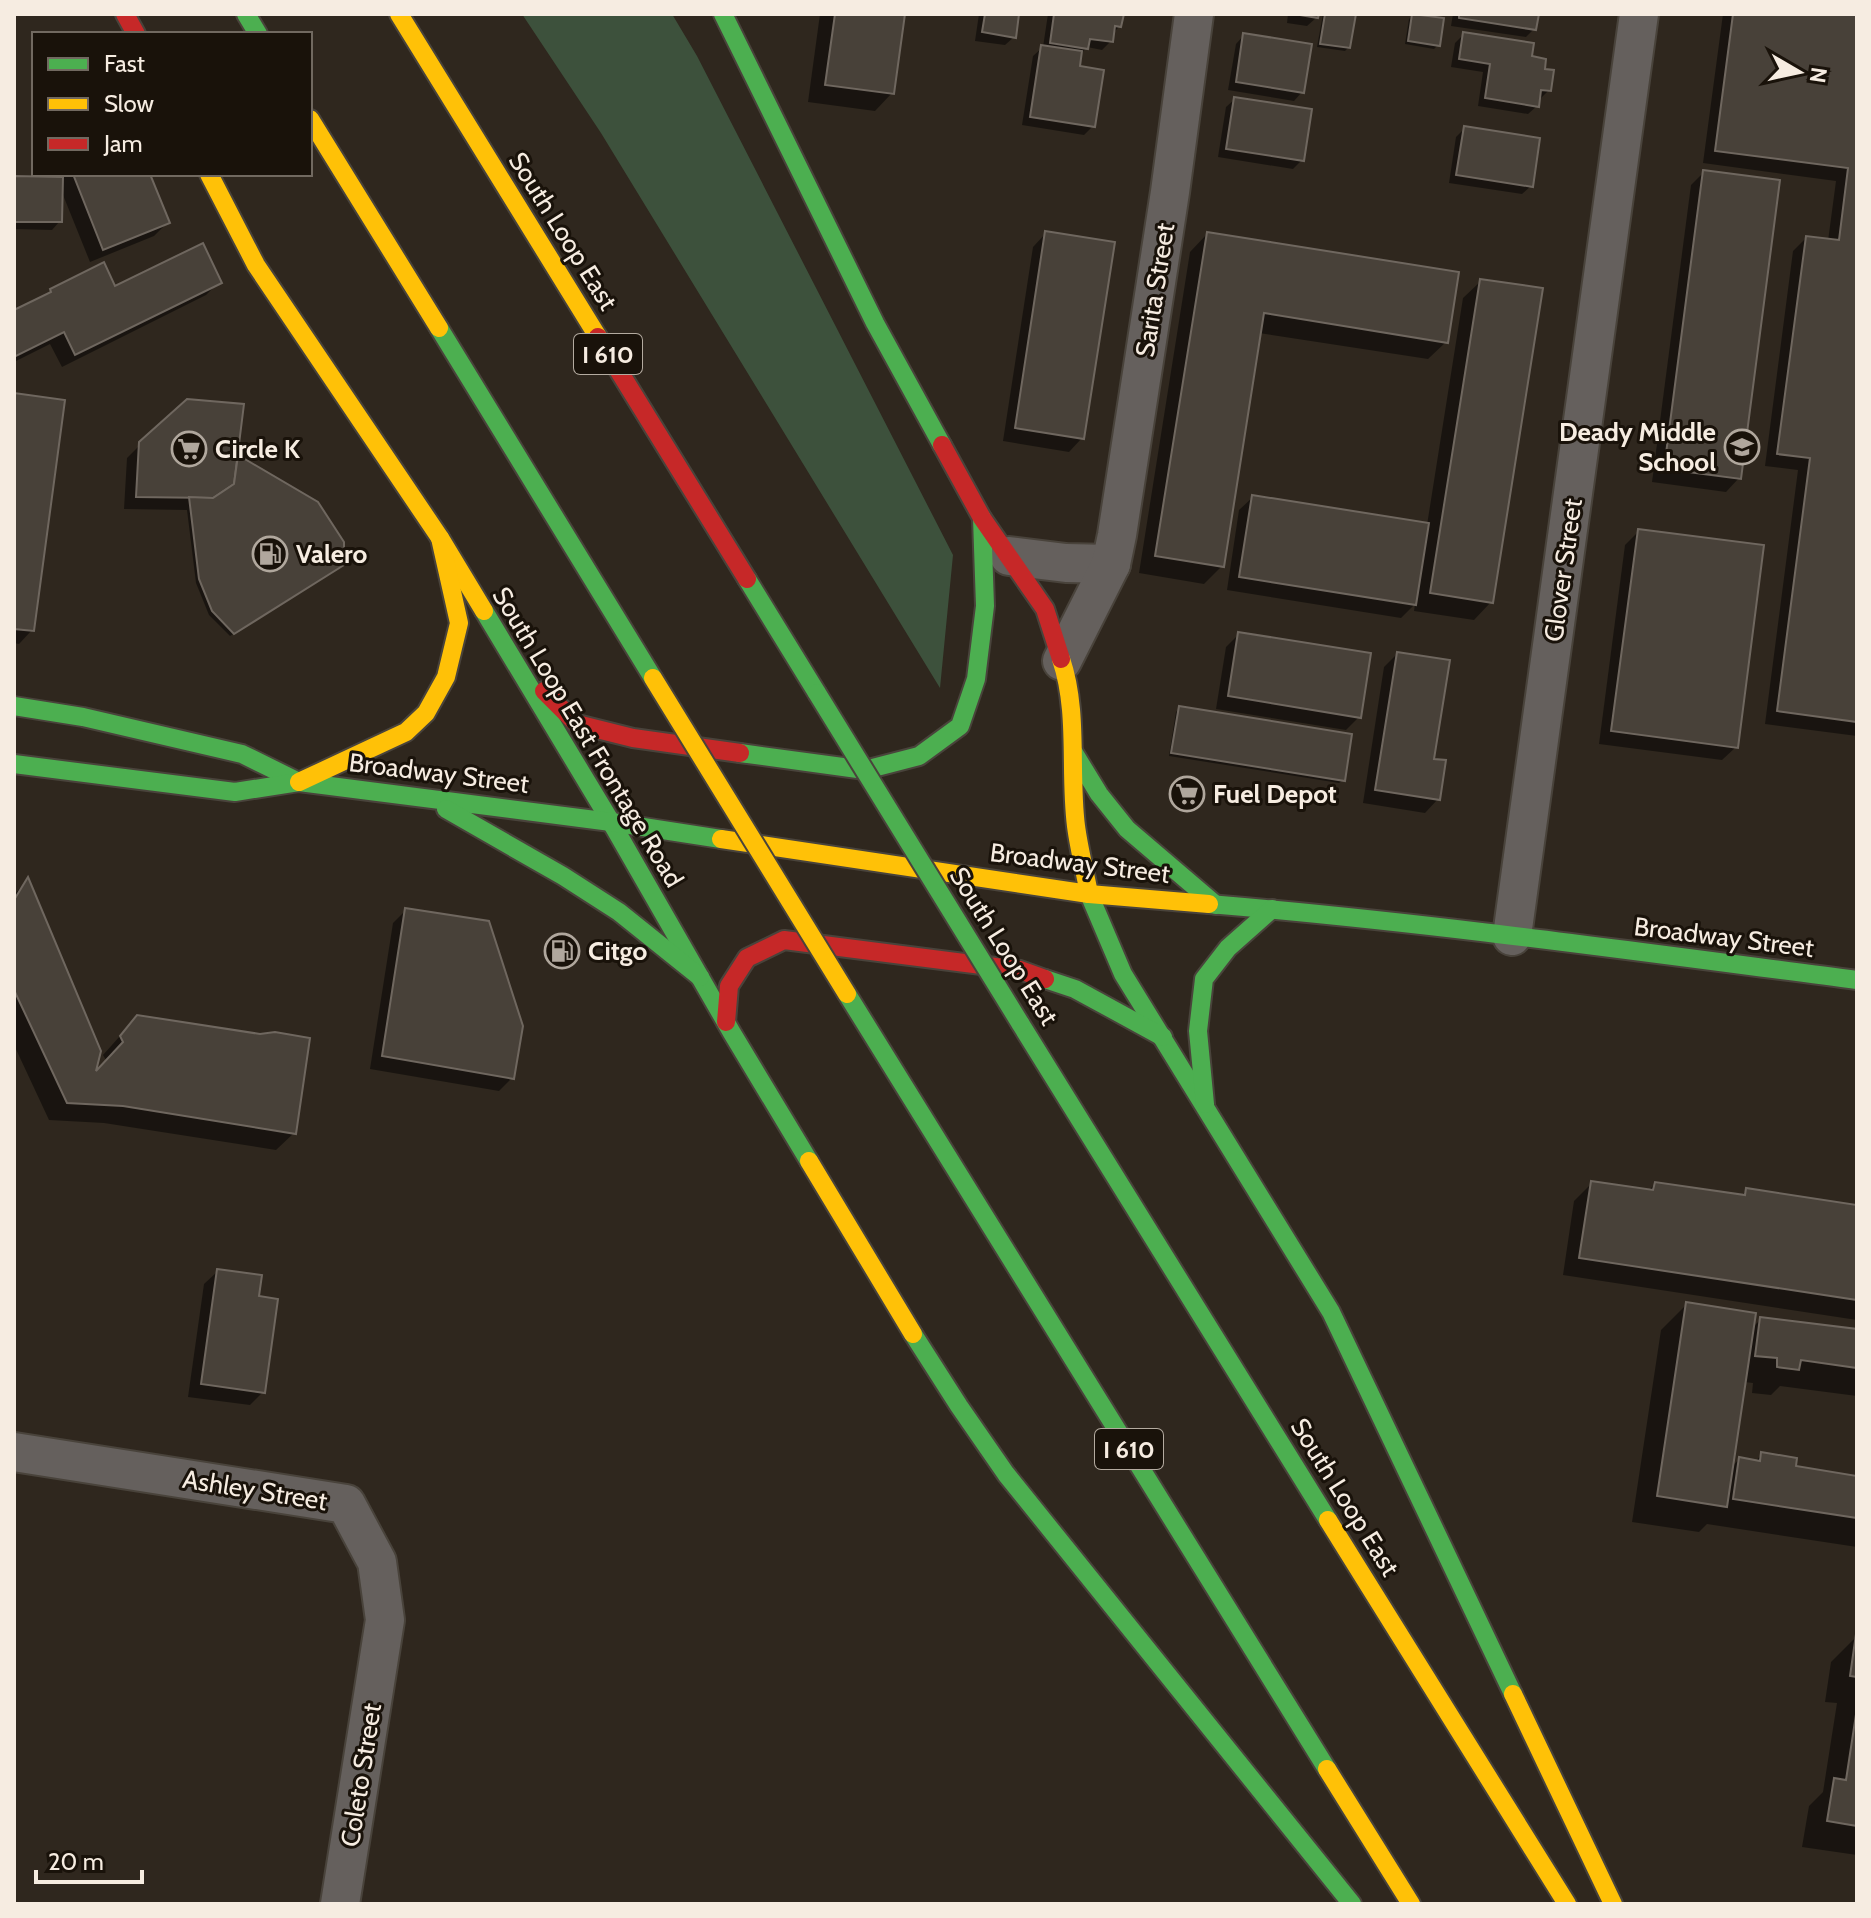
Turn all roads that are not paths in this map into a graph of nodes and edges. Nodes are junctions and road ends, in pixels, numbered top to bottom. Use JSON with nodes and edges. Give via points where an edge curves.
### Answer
{"nodes":[{"id":1,"x":125,"y":14,"type":"edge"},
{"id":2,"x":246,"y":14,"type":"edge"},
{"id":3,"x":399,"y":14,"type":"edge"},
{"id":4,"x":723,"y":14,"type":"edge"},
{"id":5,"x":1194,"y":14,"type":"edge"},
{"id":6,"x":1639,"y":14,"type":"edge"},
{"id":7,"x":135,"y":32,"type":"edge"},
{"id":8,"x":257,"y":32,"type":"edge"},
{"id":9,"x":312,"y":122,"type":"edge"},
{"id":10,"x":210,"y":176,"type":"edge"},
{"id":11,"x":982,"y":518,"type":"junction"},
{"id":12,"x":440,"y":538,"type":"junction"},
{"id":13,"x":1009,"y":556,"type":"junction"},
{"id":14,"x":1111,"y":564,"type":"junction"},
{"id":15,"x":512,"y":658,"type":"junction"},
{"id":16,"x":1062,"y":661,"type":"junction"},
{"id":17,"x":14,"y":706,"type":"edge"},
{"id":18,"x":1074,"y":753,"type":"junction"},
{"id":19,"x":14,"y":764,"type":"edge"},
{"id":20,"x":299,"y":782,"type":"junction"},
{"id":21,"x":426,"y":798,"type":"junction"},
{"id":22,"x":611,"y":822,"type":"junction"},
{"id":23,"x":1089,"y":894,"type":"junction"},
{"id":24,"x":1216,"y":905,"type":"junction"},
{"id":25,"x":1272,"y":909,"type":"junction"},
{"id":26,"x":1512,"y":936,"type":"junction"},
{"id":27,"x":700,"y":977,"type":"junction"},
{"id":28,"x":1857,"y":980,"type":"edge"},
{"id":29,"x":726,"y":1022,"type":"junction"},
{"id":30,"x":1163,"y":1037,"type":"junction"},
{"id":31,"x":1205,"y":1104,"type":"junction"},
{"id":32,"x":14,"y":1452,"type":"edge"},
{"id":33,"x":381,"y":1647,"type":"joint"},
{"id":34,"x":340,"y":1904,"type":"edge"},
{"id":35,"x":1352,"y":1904,"type":"edge"},
{"id":36,"x":1411,"y":1904,"type":"edge"},
{"id":37,"x":1567,"y":1904,"type":"edge"},
{"id":38,"x":1613,"y":1904,"type":"edge"}],
"edges":[{"from":1,"to":7,"type":"main road"},
{"from":2,"to":8,"type":"main road"},
{"from":3,"to":37,"type":"main road","name":"South Loop East","number":"I 610","bridge":true},
{"from":4,"to":11,"type":"main road","via":[[875,323]]},
{"from":5,"to":14,"type":"street","name":"Sarita Street"},
{"from":6,"to":26,"type":"street","name":"Glover Street"},
{"from":9,"to":36,"type":"main road","number":"I 610","bridge":true},
{"from":10,"to":12,"type":"main road","name":"South Loop East Frontage Road","via":[[256,265]]},
{"from":11,"to":13,"type":"main road"},
{"from":11,"to":15,"type":"main road","via":[[985,606],[976,679],[960,726],[919,756],[865,770],[633,738],[577,724]]},
{"from":12,"to":15,"type":"main road","name":"South Loop East Frontage Road"},
{"from":12,"to":20,"type":"main road","via":[[459,623],[446,677],[426,713],[406,732]]},
{"from":13,"to":14,"type":"street"},
{"from":13,"to":16,"type":"main road","via":[[1045,609]]},
{"from":14,"to":16,"type":"street","name":"Sarita Street"},
{"from":15,"to":22,"type":"main road","name":"South Loop East Frontage Road"},
{"from":16,"to":18,"type":"main road"},
{"from":17,"to":20,"type":"main road","name":"Broadway Street","via":[[242,754]]},
{"from":18,"to":23,"type":"main road","via":[[1076,820]]},
{"from":18,"to":24,"type":"main road","via":[[1127,829]]},
{"from":19,"to":20,"type":"main road","name":"Broadway Street","via":[[235,792]]},
{"from":20,"to":21,"type":"main road","name":"Broadway Street"},
{"from":21,"to":22,"type":"main road","name":"Broadway Street"},
{"from":21,"to":27,"type":"main road","via":[[619,912]]},
{"from":22,"to":23,"type":"main road","name":"Broadway Street"},
{"from":22,"to":27,"type":"main road","name":"South Loop East Frontage Road"},
{"from":23,"to":24,"type":"main road","name":"Broadway Street"},
{"from":23,"to":30,"type":"main road","via":[[1123,974]]},
{"from":24,"to":25,"type":"main road","name":"Broadway Street"},
{"from":25,"to":26,"type":"main road","name":"Broadway Street"},
{"from":25,"to":31,"type":"main road","via":[[1228,948],[1204,979],[1198,1031]]},
{"from":26,"to":28,"type":"main road","name":"Broadway Street"},
{"from":27,"to":29,"type":"main road","name":"South Loop East Frontage Road"},
{"from":29,"to":30,"type":"main road","via":[[729,986],[747,958],[784,940],[1020,970],[1075,989]]},
{"from":29,"to":35,"type":"main road","name":"South Loop East Frontage Road","via":[[913,1334],[1006,1474]]},
{"from":30,"to":31,"type":"main road"},
{"from":31,"to":38,"type":"main road","via":[[1331,1312]]},
{"from":32,"to":33,"type":"street","name":"Ashley Street","via":[[346,1504],[377,1562],[385,1620]]},
{"from":33,"to":34,"type":"street","name":"Coleto Street"}]}
